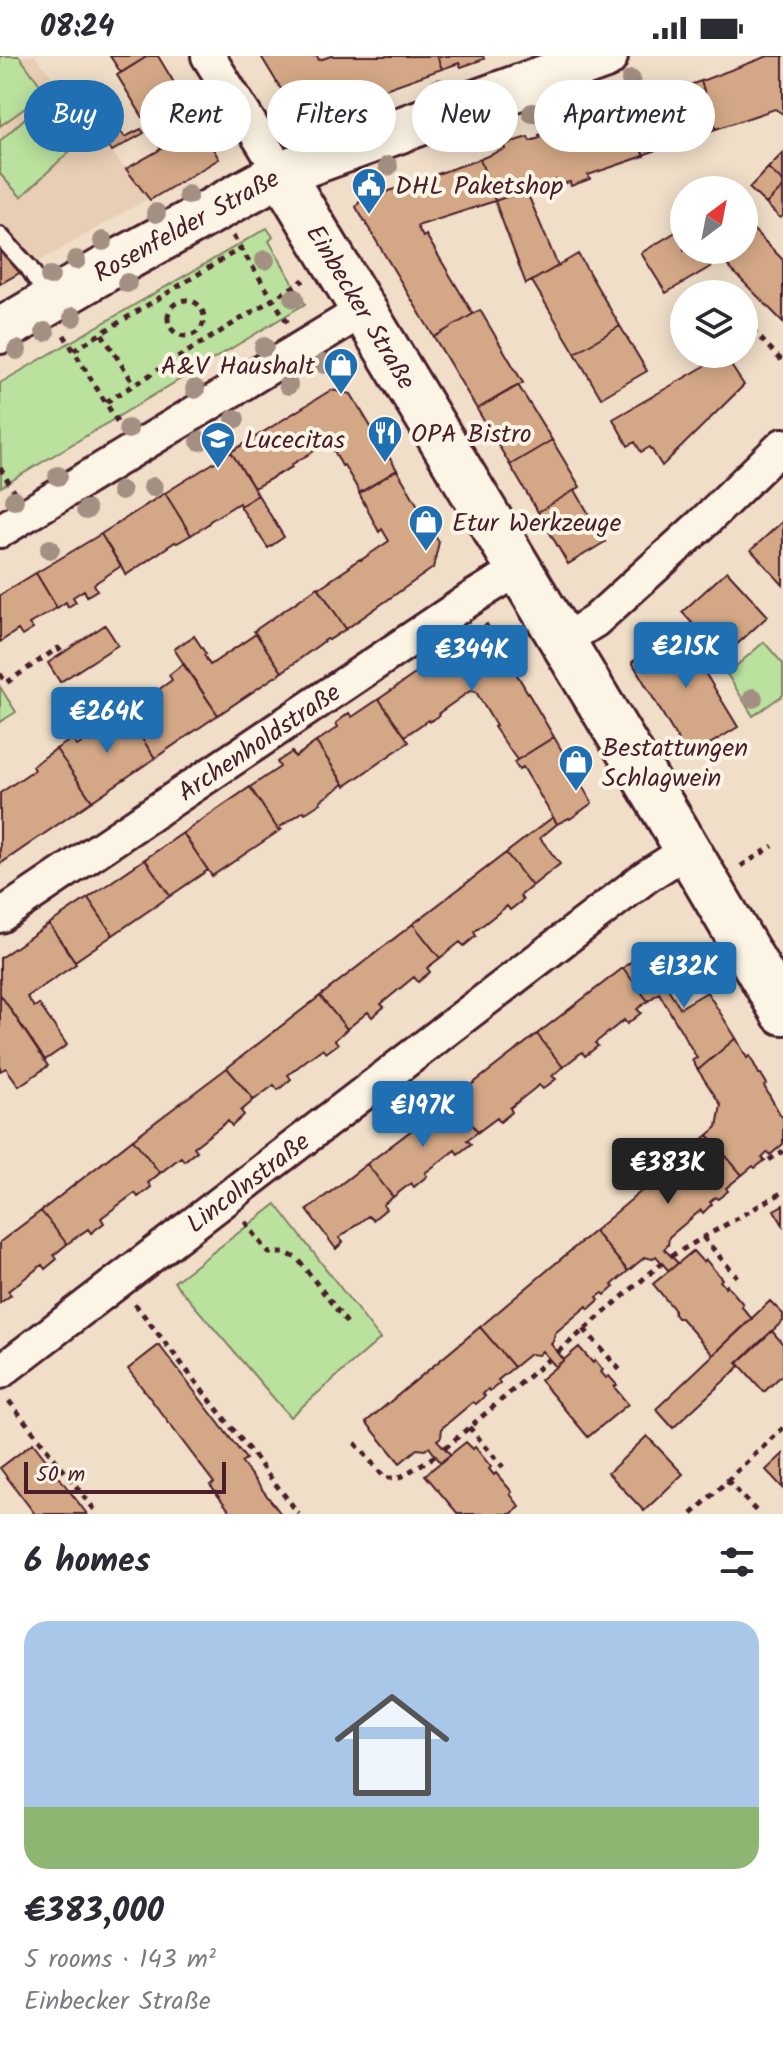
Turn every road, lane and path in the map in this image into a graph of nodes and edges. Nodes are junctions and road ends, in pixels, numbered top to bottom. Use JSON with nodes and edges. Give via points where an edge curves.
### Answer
{"nodes":[{"id":1,"x":208,"y":56,"type":"edge"},
{"id":2,"x":600,"y":57,"type":"edge"},
{"id":3,"x":281,"y":173,"type":"junction"},
{"id":4,"x":231,"y":232,"type":"dead end"},
{"id":5,"x":0,"y":236,"type":"edge"},
{"id":6,"x":241,"y":248,"type":"junction"},
{"id":7,"x":304,"y":280,"type":"dead end"},
{"id":8,"x":168,"y":292,"type":"junction"},
{"id":9,"x":273,"y":300,"type":"junction"},
{"id":10,"x":175,"y":303,"type":"junction"},
{"id":11,"x":362,"y":311,"type":"junction"},
{"id":12,"x":58,"y":318,"type":"junction"},
{"id":13,"x":288,"y":323,"type":"dead end"},
{"id":14,"x":0,"y":331,"type":"edge"},
{"id":15,"x":196,"y":333,"type":"junction"},
{"id":16,"x":102,"y":334,"type":"junction"},
{"id":17,"x":758,"y":336,"type":"edge"},
{"id":18,"x":202,"y":343,"type":"junction"},
{"id":19,"x":74,"y":350,"type":"junction"},
{"id":20,"x":783,"y":362,"type":"edge"},
{"id":21,"x":134,"y":384,"type":"junction"},
{"id":22,"x":106,"y":402,"type":"junction"},
{"id":23,"x":120,"y":427,"type":"dead end"},
{"id":24,"x":783,"y":445,"type":"edge"},
{"id":25,"x":0,"y":468,"type":"edge"},
{"id":26,"x":15,"y":492,"type":"dead end"},
{"id":27,"x":0,"y":531,"type":"edge"},
{"id":28,"x":519,"y":569,"type":"junction"},
{"id":29,"x":563,"y":641,"type":"junction"},
{"id":30,"x":62,"y":653,"type":"dead end"},
{"id":31,"x":0,"y":674,"type":"edge"},
{"id":32,"x":773,"y":846,"type":"dead end"},
{"id":33,"x":688,"y":850,"type":"junction"},
{"id":34,"x":741,"y":866,"type":"dead end"},
{"id":35,"x":0,"y":916,"type":"edge"},
{"id":36,"x":783,"y":1012,"type":"edge"},
{"id":37,"x":783,"y":1151,"type":"edge"},
{"id":38,"x":769,"y":1160,"type":"dead end"},
{"id":39,"x":783,"y":1192,"type":"edge"},
{"id":40,"x":245,"y":1222,"type":"dead end"},
{"id":41,"x":703,"y":1237,"type":"junction"},
{"id":42,"x":671,"y":1256,"type":"dead end"},
{"id":43,"x":662,"y":1263,"type":"dead end"},
{"id":44,"x":737,"y":1277,"type":"dead end"},
{"id":45,"x":135,"y":1303,"type":"dead end"},
{"id":46,"x":350,"y":1327,"type":"dead end"},
{"id":47,"x":584,"y":1329,"type":"junction"},
{"id":48,"x":558,"y":1352,"type":"dead end"},
{"id":49,"x":549,"y":1359,"type":"dead end"},
{"id":50,"x":620,"y":1370,"type":"dead end"},
{"id":51,"x":5,"y":1387,"type":"edge"},
{"id":52,"x":469,"y":1427,"type":"junction"},
{"id":53,"x":783,"y":1428,"type":"edge"},
{"id":54,"x":355,"y":1443,"type":"dead end"},
{"id":55,"x":445,"y":1448,"type":"dead end"},
{"id":56,"x":435,"y":1456,"type":"dead end"},
{"id":57,"x":503,"y":1467,"type":"dead end"},
{"id":58,"x":727,"y":1480,"type":"junction"},
{"id":59,"x":98,"y":1514,"type":"edge"},
{"id":60,"x":299,"y":1514,"type":"edge"},
{"id":61,"x":692,"y":1514,"type":"edge"},
{"id":62,"x":759,"y":1514,"type":"edge"}],
"edges":[{"from":1,"to":3,"type":"street","name":"Einbecker Straße"},
{"from":2,"to":3,"type":"street","name":"Rosenfelder Straße"},
{"from":3,"to":11,"type":"street","name":"Einbecker Straße"},
{"from":3,"to":12,"type":"street","name":"Rosenfelder Straße","via":[[116,264]]},
{"from":4,"to":6,"type":"path"},
{"from":5,"to":12,"type":"lane","via":[[29,268]]},
{"from":6,"to":8,"type":"path"},
{"from":6,"to":9,"type":"path"},
{"from":7,"to":9,"type":"path"},
{"from":8,"to":10,"type":"path"},
{"from":8,"to":16,"type":"path"},
{"from":9,"to":13,"type":"path"},
{"from":9,"to":18,"type":"path"},
{"from":10,"to":15,"type":"path","via":[[168,314],[170,328],[182,336]]},
{"from":10,"to":15,"type":"path","via":[[189,299],[201,307],[204,321]]},
{"from":11,"to":27,"type":"street"},
{"from":11,"to":28,"type":"street","name":"Einbecker Straße"},
{"from":12,"to":14,"type":"street","name":"Rosenfelder Straße"},
{"from":12,"to":19,"type":"path"},
{"from":15,"to":18,"type":"path"},
{"from":16,"to":19,"type":"path"},
{"from":16,"to":21,"type":"path"},
{"from":17,"to":20,"type":"path"},
{"from":18,"to":21,"type":"path"},
{"from":19,"to":22,"type":"path"},
{"from":21,"to":22,"type":"path"},
{"from":22,"to":23,"type":"path"},
{"from":24,"to":29,"type":"street","via":[[595,621]]},
{"from":25,"to":26,"type":"path"},
{"from":28,"to":29,"type":"street","name":"Einbecker Straße"},
{"from":28,"to":35,"type":"street","name":"Archenholdstraße"},
{"from":29,"to":33,"type":"street","name":"Einbecker Straße"},
{"from":30,"to":31,"type":"path","via":[[58,648],[6,683]]},
{"from":32,"to":34,"type":"path"},
{"from":33,"to":36,"type":"street","name":"Einbecker Straße"},
{"from":33,"to":51,"type":"street","name":"Lincolnstraße","via":[[634,885]]},
{"from":37,"to":38,"type":"path"},
{"from":39,"to":41,"type":"path"},
{"from":40,"to":46,"type":"path","via":[[269,1253],[298,1259]]},
{"from":41,"to":42,"type":"path"},
{"from":41,"to":44,"type":"path"},
{"from":43,"to":47,"type":"path"},
{"from":45,"to":60,"type":"path"},
{"from":47,"to":48,"type":"path"},
{"from":47,"to":50,"type":"path"},
{"from":49,"to":52,"type":"path"},
{"from":51,"to":59,"type":"path"},
{"from":52,"to":55,"type":"path"},
{"from":52,"to":57,"type":"path"},
{"from":53,"to":58,"type":"path"},
{"from":54,"to":56,"type":"path","via":[[385,1478],[399,1478]]},
{"from":58,"to":61,"type":"path"},
{"from":58,"to":62,"type":"path"}]}
